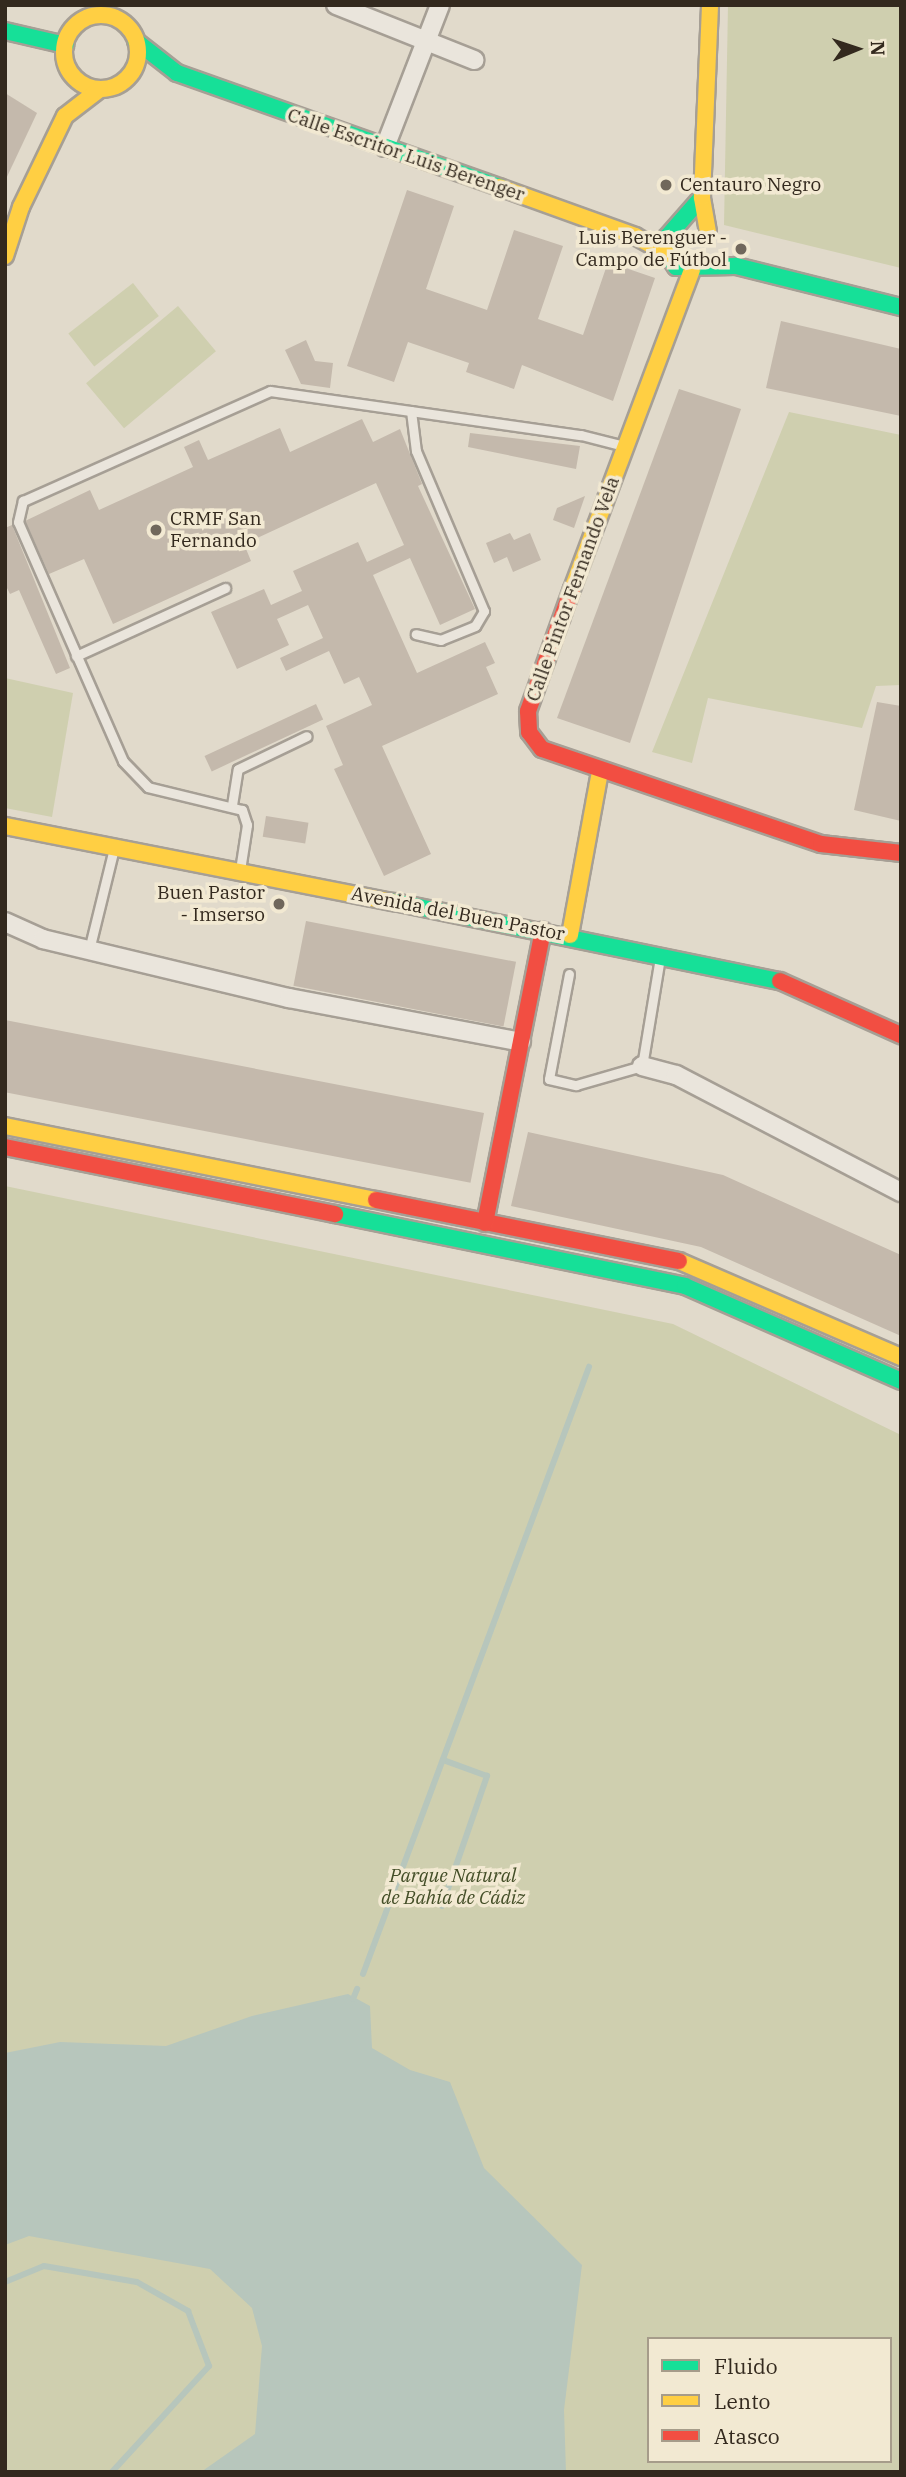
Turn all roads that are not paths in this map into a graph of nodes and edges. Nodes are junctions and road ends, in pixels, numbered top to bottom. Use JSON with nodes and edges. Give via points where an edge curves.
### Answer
{"nodes":[{"id":1,"x":134,"y":5,"type":"edge"},
{"id":2,"x":336,"y":5,"type":"edge"},
{"id":3,"x":440,"y":5,"type":"edge"},
{"id":4,"x":710,"y":5,"type":"edge"},
{"id":5,"x":123,"y":22,"type":"junction"},
{"id":6,"x":5,"y":31,"type":"edge"},
{"id":7,"x":136,"y":41,"type":"junction"},
{"id":8,"x":426,"y":41,"type":"junction"},
{"id":9,"x":65,"y":45,"type":"junction"},
{"id":10,"x":474,"y":60,"type":"dead end"},
{"id":11,"x":72,"y":74,"type":"junction"},
{"id":12,"x":177,"y":74,"type":"junction"},
{"id":13,"x":130,"y":75,"type":"junction"},
{"id":14,"x":100,"y":89,"type":"junction"},
{"id":15,"x":65,"y":116,"type":"junction"},
{"id":16,"x":385,"y":147,"type":"junction"},
{"id":17,"x":702,"y":197,"type":"junction"},
{"id":18,"x":13,"y":204,"type":"edge"},
{"id":19,"x":675,"y":228,"type":"junction"},
{"id":20,"x":9,"y":230,"type":"edge"},
{"id":21,"x":635,"y":236,"type":"junction"},
{"id":22,"x":710,"y":236,"type":"junction"},
{"id":23,"x":5,"y":256,"type":"edge"},
{"id":24,"x":668,"y":257,"type":"junction"},
{"id":25,"x":736,"y":266,"type":"junction"},
{"id":26,"x":696,"y":269,"type":"junction"},
{"id":27,"x":901,"y":307,"type":"edge"},
{"id":28,"x":673,"y":309,"type":"junction"},
{"id":29,"x":411,"y":411,"type":"junction"},
{"id":30,"x":625,"y":447,"type":"junction"},
{"id":31,"x":225,"y":588,"type":"dead end"},
{"id":32,"x":416,"y":634,"type":"dead end"},
{"id":33,"x":76,"y":656,"type":"junction"},
{"id":34,"x":307,"y":736,"type":"dead end"},
{"id":35,"x":600,"y":771,"type":"junction"},
{"id":36,"x":232,"y":805,"type":"junction"},
{"id":37,"x":5,"y":826,"type":"edge"},
{"id":38,"x":114,"y":846,"type":"junction"},
{"id":39,"x":901,"y":853,"type":"edge"},
{"id":40,"x":239,"y":873,"type":"junction"},
{"id":41,"x":5,"y":922,"type":"edge"},
{"id":42,"x":543,"y":931,"type":"junction"},
{"id":43,"x":570,"y":935,"type":"junction"},
{"id":44,"x":89,"y":951,"type":"junction"},
{"id":45,"x":661,"y":953,"type":"junction"},
{"id":46,"x":569,"y":974,"type":"dead end"},
{"id":47,"x":901,"y":1035,"type":"edge"},
{"id":48,"x":521,"y":1042,"type":"junction"},
{"id":49,"x":642,"y":1066,"type":"junction"},
{"id":50,"x":5,"y":1126,"type":"edge"},
{"id":51,"x":5,"y":1147,"type":"edge"},
{"id":52,"x":901,"y":1192,"type":"edge"},
{"id":53,"x":485,"y":1223,"type":"junction"},
{"id":54,"x":901,"y":1357,"type":"edge"},
{"id":55,"x":901,"y":1381,"type":"edge"}],
"edges":[{"from":1,"to":5,"type":"street"},
{"from":2,"to":8,"type":"street"},
{"from":3,"to":8,"type":"street"},
{"from":4,"to":17,"type":"street"},
{"from":5,"to":7,"type":"street"},
{"from":5,"to":9,"type":"street","via":[[100,15],[88,18]]},
{"from":6,"to":9,"type":"street"},
{"from":7,"to":12,"type":"street"},
{"from":7,"to":13,"type":"street","via":[[137,59]]},
{"from":8,"to":10,"type":"street"},
{"from":8,"to":16,"type":"street"},
{"from":9,"to":11,"type":"street"},
{"from":11,"to":14,"type":"street"},
{"from":11,"to":15,"type":"street"},
{"from":12,"to":13,"type":"street"},
{"from":12,"to":16,"type":"street","name":"Calle Escritor Luis Berenger"},
{"from":13,"to":14,"type":"street"},
{"from":14,"to":15,"type":"street"},
{"from":15,"to":18,"type":"street"},
{"from":16,"to":21,"type":"street","name":"Calle Escritor Luis Berenger"},
{"from":17,"to":19,"type":"street"},
{"from":17,"to":22,"type":"street"},
{"from":18,"to":20,"type":"street"},
{"from":19,"to":21,"type":"street","name":"Calle Escritor Luis Berenger"},
{"from":19,"to":22,"type":"street","via":[[695,224]]},
{"from":19,"to":24,"type":"street"},
{"from":20,"to":23,"type":"street"},
{"from":21,"to":24,"type":"street","name":"Calle Escritor Luis Berenger"},
{"from":22,"to":25,"type":"street"},
{"from":22,"to":26,"type":"street","via":[[711,256]]},
{"from":24,"to":26,"type":"street"},
{"from":24,"to":28,"type":"street","name":"Calle Pintor Fernando Vela"},
{"from":25,"to":26,"type":"street"},
{"from":25,"to":27,"type":"street"},
{"from":26,"to":28,"type":"street","name":"Calle Pintor Fernando Vela"},
{"from":28,"to":30,"type":"street","name":"Calle Pintor Fernando Vela"},
{"from":29,"to":30,"type":"lane","via":[[580,435]]},
{"from":29,"to":32,"type":"lane","via":[[415,451],[484,611],[475,626],[441,640]]},
{"from":29,"to":33,"type":"lane","via":[[270,391],[23,500],[18,522]]},
{"from":30,"to":35,"type":"street","name":"Calle Pintor Fernando Vela","via":[[527,722],[541,749]]},
{"from":31,"to":33,"type":"lane"},
{"from":33,"to":36,"type":"lane","via":[[133,776],[148,788]]},
{"from":34,"to":36,"type":"lane","via":[[238,769]]},
{"from":35,"to":39,"type":"street","name":"Calle Pintor Fernando Vela","via":[[821,845]]},
{"from":35,"to":43,"type":"street"},
{"from":36,"to":40,"type":"lane","via":[[247,820]]},
{"from":37,"to":38,"type":"street","name":"Avenida del Buen Pastor"},
{"from":38,"to":40,"type":"street","name":"Avenida del Buen Pastor"},
{"from":38,"to":44,"type":"lane"},
{"from":40,"to":42,"type":"street","name":"Avenida del Buen Pastor"},
{"from":41,"to":44,"type":"street"},
{"from":42,"to":43,"type":"street","name":"Avenida del Buen Pastor"},
{"from":42,"to":48,"type":"street"},
{"from":43,"to":45,"type":"street","name":"Avenida del Buen Pastor"},
{"from":44,"to":48,"type":"street","via":[[289,998]]},
{"from":45,"to":47,"type":"street","name":"Avenida del Buen Pastor","via":[[757,972],[841,1004]]},
{"from":45,"to":49,"type":"lane"},
{"from":46,"to":49,"type":"lane","via":[[549,1079],[576,1085]]},
{"from":48,"to":53,"type":"street"},
{"from":49,"to":52,"type":"street","via":[[677,1075]]},
{"from":50,"to":53,"type":"street"},
{"from":51,"to":55,"type":"street","via":[[685,1286]]},
{"from":53,"to":54,"type":"street","via":[[697,1265]]}]}
